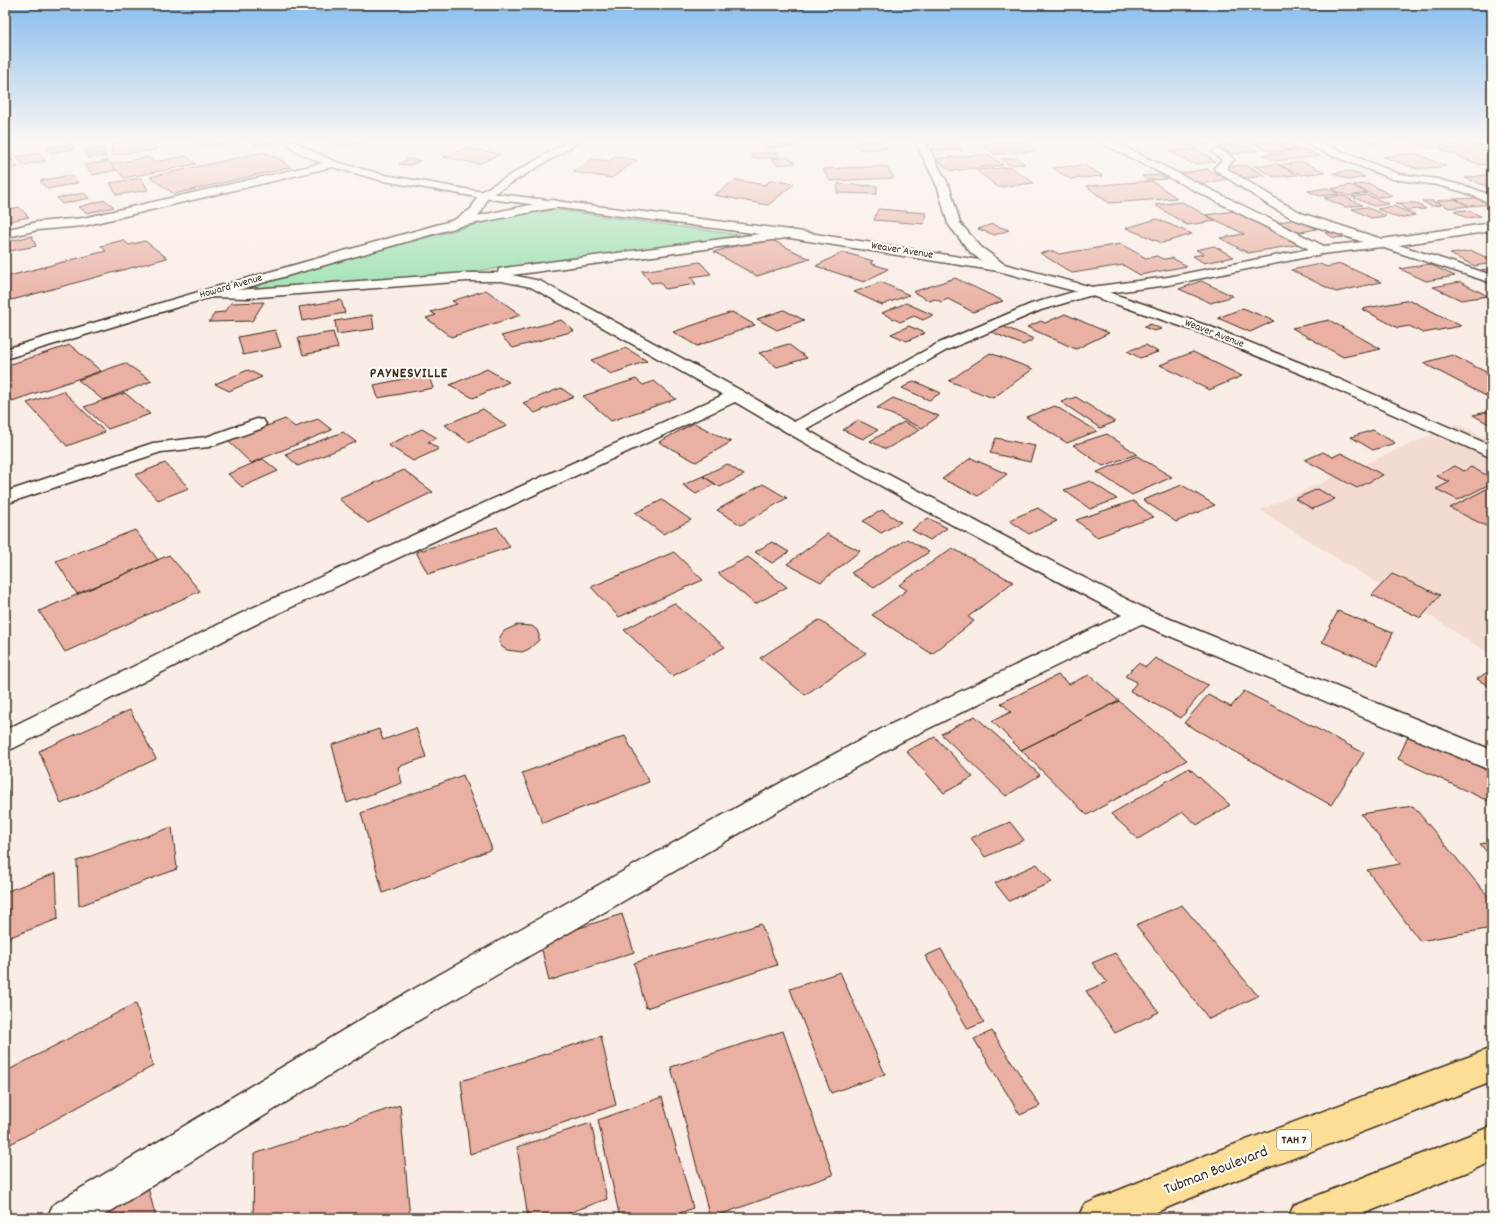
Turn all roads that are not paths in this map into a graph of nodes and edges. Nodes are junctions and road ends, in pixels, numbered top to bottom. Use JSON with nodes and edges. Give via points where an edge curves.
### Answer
{"nodes":[{"id":1,"x":186,"y":198,"type":"edge"},
{"id":2,"x":482,"y":198,"type":"edge"},
{"id":3,"x":507,"y":198,"type":"edge"},
{"id":4,"x":947,"y":198,"type":"edge"},
{"id":5,"x":1219,"y":198,"type":"edge"},
{"id":6,"x":1266,"y":198,"type":"edge"},
{"id":7,"x":554,"y":204,"type":"junction"},
{"id":8,"x":458,"y":223,"type":"junction"},
{"id":9,"x":1492,"y":227,"type":"edge"},
{"id":10,"x":5,"y":234,"type":"edge"},
{"id":11,"x":790,"y":234,"type":"junction"},
{"id":12,"x":1384,"y":243,"type":"junction"},
{"id":13,"x":1322,"y":250,"type":"junction"},
{"id":14,"x":999,"y":267,"type":"junction"},
{"id":15,"x":467,"y":276,"type":"junction"},
{"id":16,"x":1492,"y":279,"type":"edge"},
{"id":17,"x":1091,"y":291,"type":"junction"},
{"id":18,"x":210,"y":293,"type":"junction"},
{"id":19,"x":5,"y":354,"type":"edge"},
{"id":20,"x":736,"y":395,"type":"junction"},
{"id":21,"x":257,"y":424,"type":"dead end"},
{"id":22,"x":794,"y":429,"type":"junction"},
{"id":23,"x":1492,"y":454,"type":"edge"},
{"id":24,"x":5,"y":498,"type":"edge"},
{"id":25,"x":1140,"y":615,"type":"junction"},
{"id":26,"x":5,"y":741,"type":"edge"},
{"id":27,"x":1492,"y":761,"type":"edge"},
{"id":28,"x":1492,"y":1065,"type":"edge"},
{"id":29,"x":1492,"y":1144,"type":"edge"},
{"id":30,"x":66,"y":1218,"type":"edge"},
{"id":31,"x":1097,"y":1218,"type":"edge"},
{"id":32,"x":1307,"y":1218,"type":"edge"}],
"edges":[{"from":1,"to":10,"type":"street","via":[[83,222],[38,226]]},
{"from":2,"to":8,"type":"street","name":"Howard Avenue","via":[[476,211]]},
{"from":3,"to":7,"type":"street","name":"Weaver Avenue"},
{"from":4,"to":14,"type":"street","via":[[954,224],[976,250]]},
{"from":5,"to":13,"type":"street"},
{"from":6,"to":12,"type":"street","via":[[1300,217]]},
{"from":7,"to":8,"type":"street","name":"Howard Avenue"},
{"from":7,"to":11,"type":"street","name":"Weaver Avenue"},
{"from":8,"to":18,"type":"street","name":"Howard Avenue"},
{"from":9,"to":12,"type":"street"},
{"from":11,"to":14,"type":"street","name":"Weaver Avenue"},
{"from":11,"to":15,"type":"street"},
{"from":12,"to":13,"type":"street"},
{"from":12,"to":16,"type":"street"},
{"from":13,"to":17,"type":"street","via":[[1168,281]]},
{"from":14,"to":17,"type":"street","name":"Weaver Avenue"},
{"from":15,"to":18,"type":"street","via":[[247,294]]},
{"from":15,"to":20,"type":"street","via":[[502,277],[535,284]]},
{"from":17,"to":22,"type":"street","via":[[1036,307],[942,347]]},
{"from":17,"to":23,"type":"street","name":"Weaver Avenue","via":[[1206,330],[1312,373]]},
{"from":18,"to":19,"type":"street","name":"Howard Avenue"},
{"from":20,"to":22,"type":"street"},
{"from":20,"to":26,"type":"street","via":[[260,613]]},
{"from":21,"to":24,"type":"street","via":[[209,442],[159,447]]},
{"from":22,"to":25,"type":"street","via":[[884,480]]},
{"from":25,"to":27,"type":"street"},
{"from":25,"to":30,"type":"street","via":[[894,734],[791,790],[391,1019]]},
{"from":28,"to":31,"type":"highway","name":"Tubman Boulevard","number":"TAH 7","via":[[1209,1172]]},
{"from":29,"to":32,"type":"highway"}]}
